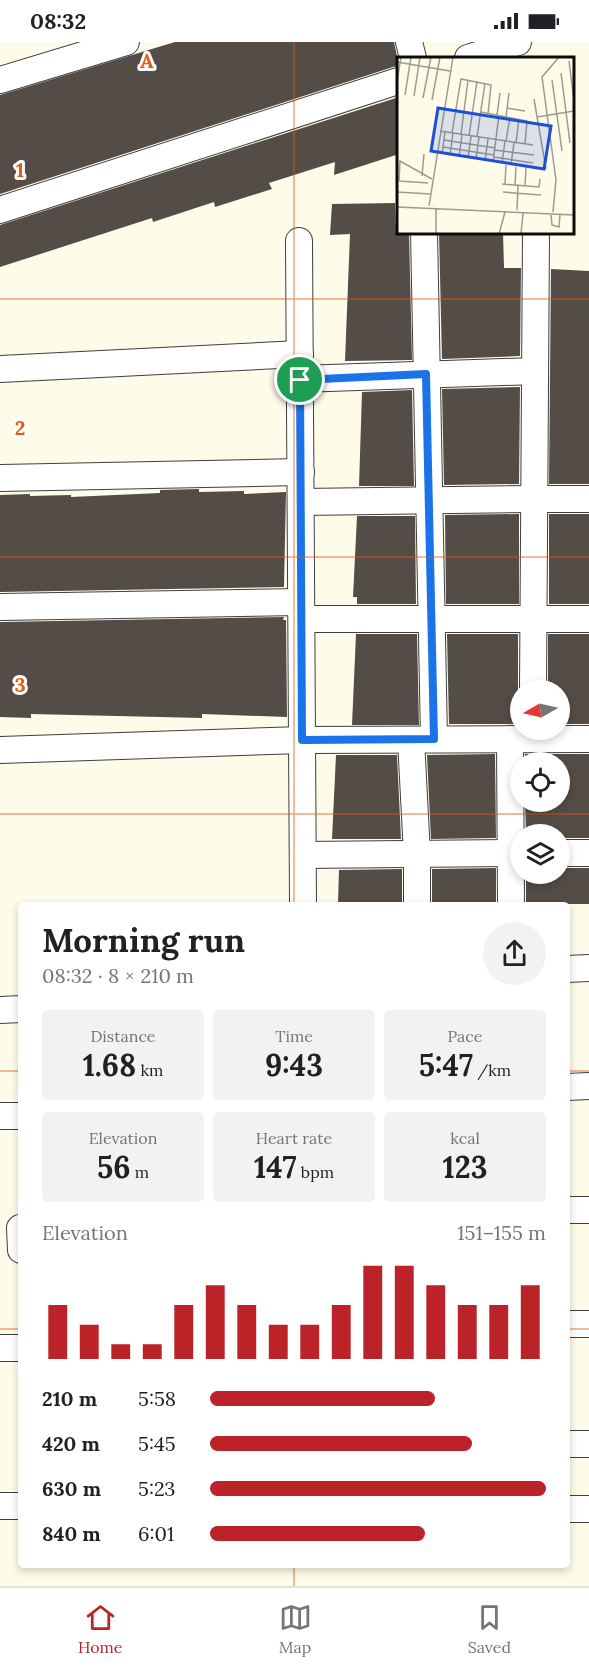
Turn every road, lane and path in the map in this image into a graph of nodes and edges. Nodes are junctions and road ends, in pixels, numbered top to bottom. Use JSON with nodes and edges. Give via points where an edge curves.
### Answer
{"nodes":[{"id":1,"x":126,"y":42,"type":"edge"},
{"id":2,"x":409,"y":42,"type":"edge"},
{"id":3,"x":518,"y":42,"type":"edge"},
{"id":4,"x":413,"y":57,"type":"edge"},
{"id":5,"x":471,"y":57,"type":"edge"},
{"id":6,"x":0,"y":80,"type":"edge"},
{"id":7,"x":397,"y":82,"type":"edge"},
{"id":8,"x":0,"y":210,"type":"edge"},
{"id":9,"x":424,"y":234,"type":"edge"},
{"id":10,"x":536,"y":234,"type":"edge"},
{"id":11,"x":299,"y":240,"type":"dead end"},
{"id":12,"x":300,"y":367,"type":"junction"},
{"id":13,"x":0,"y":369,"type":"edge"},
{"id":14,"x":535,"y":371,"type":"junction"},
{"id":15,"x":426,"y":374,"type":"junction"},
{"id":16,"x":301,"y":472,"type":"junction"},
{"id":17,"x":0,"y":478,"type":"edge"},
{"id":18,"x":534,"y":499,"type":"junction"},
{"id":19,"x":589,"y":499,"type":"edge"},
{"id":20,"x":429,"y":500,"type":"junction"},
{"id":21,"x":301,"y":502,"type":"junction"},
{"id":22,"x":0,"y":607,"type":"edge"},
{"id":23,"x":302,"y":611,"type":"junction"},
{"id":24,"x":534,"y":619,"type":"junction"},
{"id":25,"x":589,"y":619,"type":"edge"},
{"id":26,"x":432,"y":620,"type":"junction"},
{"id":27,"x":533,"y":680,"type":"edge"},
{"id":28,"x":510,"y":737,"type":"edge"},
{"id":29,"x":570,"y":738,"type":"edge"},
{"id":30,"x":589,"y":739,"type":"edge"},
{"id":31,"x":302,"y":740,"type":"junction"},
{"id":32,"x":423,"y":740,"type":"junction"},
{"id":33,"x":525,"y":740,"type":"edge"},
{"id":34,"x":0,"y":750,"type":"edge"},
{"id":35,"x":517,"y":824,"type":"edge"},
{"id":36,"x":510,"y":853,"type":"edge"},
{"id":37,"x":570,"y":853,"type":"edge"},
{"id":38,"x":589,"y":853,"type":"edge"},
{"id":39,"x":417,"y":854,"type":"junction"},
{"id":40,"x":303,"y":855,"type":"junction"},
{"id":41,"x":513,"y":884,"type":"edge"},
{"id":42,"x":303,"y":902,"type":"edge"},
{"id":43,"x":417,"y":902,"type":"edge"},
{"id":44,"x":511,"y":902,"type":"edge"},
{"id":45,"x":589,"y":968,"type":"edge"},
{"id":46,"x":570,"y":969,"type":"edge"},
{"id":47,"x":18,"y":1009,"type":"edge"},
{"id":48,"x":0,"y":1010,"type":"edge"},
{"id":49,"x":589,"y":1086,"type":"edge"},
{"id":50,"x":570,"y":1087,"type":"edge"},
{"id":51,"x":0,"y":1116,"type":"edge"},
{"id":52,"x":18,"y":1116,"type":"edge"},
{"id":53,"x":570,"y":1210,"type":"edge"},
{"id":54,"x":589,"y":1210,"type":"edge"},
{"id":55,"x":570,"y":1324,"type":"edge"},
{"id":56,"x":589,"y":1324,"type":"edge"},
{"id":57,"x":0,"y":1348,"type":"edge"},
{"id":58,"x":18,"y":1348,"type":"edge"},
{"id":59,"x":570,"y":1444,"type":"edge"},
{"id":60,"x":589,"y":1444,"type":"edge"},
{"id":61,"x":0,"y":1506,"type":"edge"},
{"id":62,"x":18,"y":1506,"type":"edge"},
{"id":63,"x":570,"y":1509,"type":"edge"},
{"id":64,"x":589,"y":1509,"type":"edge"}],
"edges":[{"from":1,"to":6,"type":"street"},
{"from":2,"to":4,"type":"street"},
{"from":3,"to":5,"type":"street"},
{"from":7,"to":8,"type":"street"},
{"from":9,"to":15,"type":"street"},
{"from":10,"to":14,"type":"street"},
{"from":11,"to":12,"type":"street"},
{"from":12,"to":13,"type":"street"},
{"from":12,"to":15,"type":"street"},
{"from":12,"to":16,"type":"street"},
{"from":14,"to":15,"type":"street"},
{"from":14,"to":18,"type":"street"},
{"from":15,"to":20,"type":"street"},
{"from":16,"to":17,"type":"street"},
{"from":16,"to":21,"type":"street"},
{"from":18,"to":19,"type":"street"},
{"from":18,"to":20,"type":"street"},
{"from":18,"to":24,"type":"street"},
{"from":20,"to":21,"type":"street"},
{"from":20,"to":26,"type":"street"},
{"from":21,"to":23,"type":"street"},
{"from":22,"to":23,"type":"street"},
{"from":23,"to":26,"type":"street"},
{"from":23,"to":31,"type":"street"},
{"from":24,"to":25,"type":"street"},
{"from":24,"to":26,"type":"street"},
{"from":24,"to":27,"type":"street"},
{"from":26,"to":32,"type":"street"},
{"from":28,"to":32,"type":"street"},
{"from":29,"to":30,"type":"street"},
{"from":31,"to":32,"type":"street"},
{"from":31,"to":34,"type":"street"},
{"from":31,"to":40,"type":"street"},
{"from":32,"to":39,"type":"street"},
{"from":33,"to":35,"type":"street"},
{"from":36,"to":39,"type":"street"},
{"from":37,"to":38,"type":"street"},
{"from":39,"to":40,"type":"street"},
{"from":39,"to":43,"type":"street"},
{"from":40,"to":42,"type":"street"},
{"from":41,"to":44,"type":"street"},
{"from":45,"to":46,"type":"street"},
{"from":47,"to":48,"type":"street"},
{"from":49,"to":50,"type":"street"},
{"from":51,"to":52,"type":"street"},
{"from":53,"to":54,"type":"street"},
{"from":55,"to":56,"type":"street"},
{"from":57,"to":58,"type":"street"},
{"from":59,"to":60,"type":"street"},
{"from":61,"to":62,"type":"street"},
{"from":63,"to":64,"type":"street"}]}
